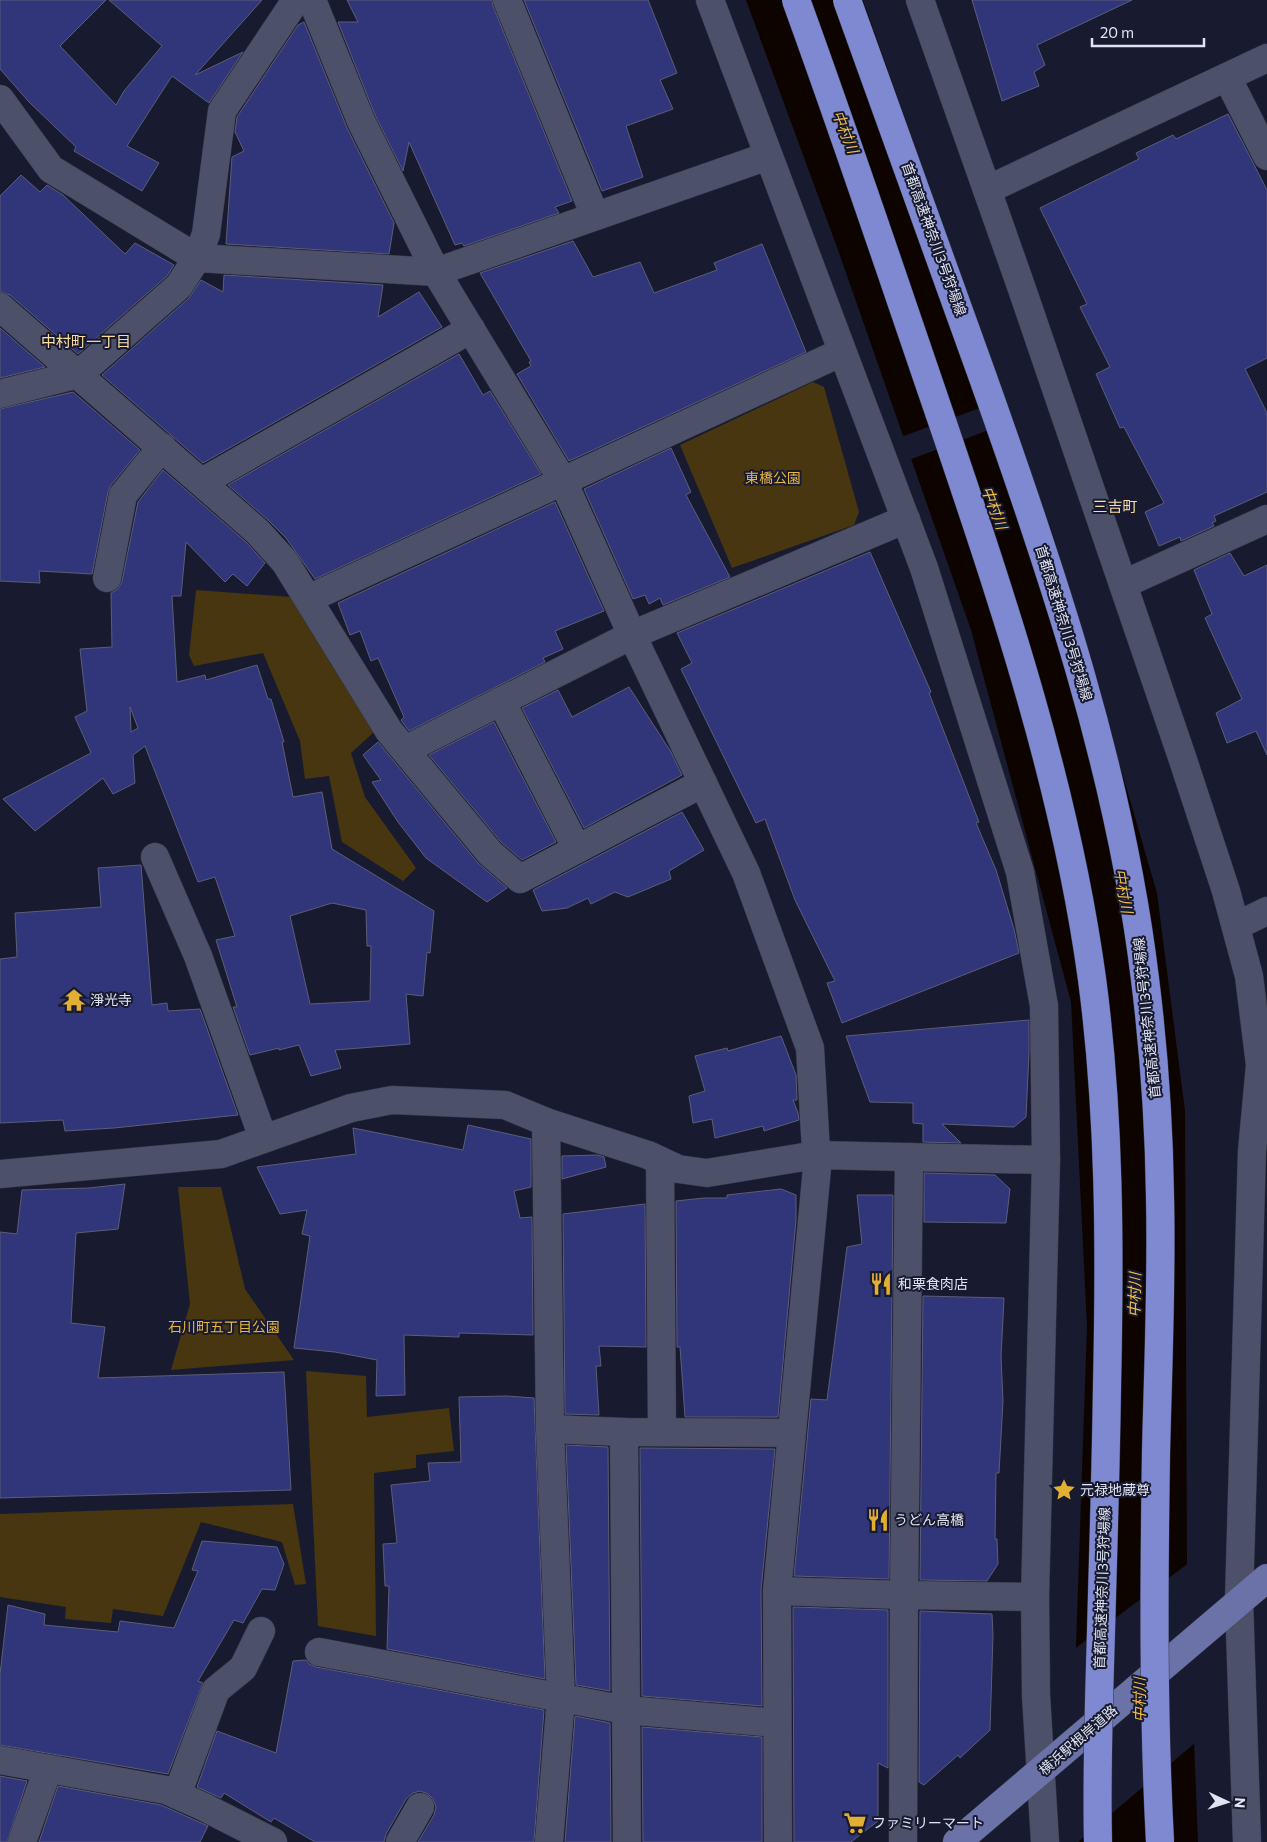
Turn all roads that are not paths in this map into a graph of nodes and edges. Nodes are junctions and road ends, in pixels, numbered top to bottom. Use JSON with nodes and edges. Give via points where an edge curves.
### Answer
{"nodes":[{"id":1,"x":296,"y":0,"type":"edge"},
{"id":2,"x":312,"y":0,"type":"edge"},
{"id":3,"x":507,"y":0,"type":"edge"},
{"id":4,"x":710,"y":0,"type":"edge"},
{"id":5,"x":796,"y":0,"type":"edge"},
{"id":6,"x":847,"y":0,"type":"edge"},
{"id":7,"x":920,"y":0,"type":"edge"},
{"id":8,"x":1267,"y":58,"type":"edge"},
{"id":9,"x":1228,"y":76,"type":"junction"},
{"id":10,"x":0,"y":100,"type":"edge"},
{"id":11,"x":768,"y":156,"type":"junction"},
{"id":12,"x":1267,"y":156,"type":"edge"},
{"id":13,"x":986,"y":190,"type":"junction"},
{"id":14,"x":594,"y":216,"type":"junction"},
{"id":15,"x":197,"y":258,"type":"junction"},
{"id":16,"x":436,"y":272,"type":"junction"},
{"id":17,"x":0,"y":308,"type":"edge"},
{"id":18,"x":471,"y":329,"type":"junction"},
{"id":19,"x":842,"y":352,"type":"junction"},
{"id":20,"x":79,"y":374,"type":"junction"},
{"id":21,"x":0,"y":394,"type":"edge"},
{"id":22,"x":162,"y":448,"type":"junction"},
{"id":23,"x":564,"y":481,"type":"junction"},
{"id":24,"x":202,"y":482,"type":"junction"},
{"id":25,"x":1267,"y":519,"type":"edge"},
{"id":26,"x":906,"y":520,"type":"junction"},
{"id":27,"x":107,"y":578,"type":"dead end"},
{"id":28,"x":1124,"y":584,"type":"junction"},
{"id":29,"x":308,"y":599,"type":"junction"},
{"id":30,"x":632,"y":635,"type":"junction"},
{"id":31,"x":501,"y":701,"type":"junction"},
{"id":32,"x":405,"y":750,"type":"junction"},
{"id":33,"x":703,"y":783,"type":"junction"},
{"id":34,"x":577,"y":849,"type":"junction"},
{"id":35,"x":155,"y":856,"type":"dead end"},
{"id":36,"x":1267,"y":911,"type":"edge"},
{"id":37,"x":1236,"y":926,"type":"junction"},
{"id":38,"x":1263,"y":1069,"type":"edge"},
{"id":39,"x":546,"y":1122,"type":"junction"},
{"id":40,"x":263,"y":1138,"type":"junction"},
{"id":41,"x":816,"y":1155,"type":"junction"},
{"id":42,"x":909,"y":1157,"type":"junction"},
{"id":43,"x":1046,"y":1160,"type":"junction"},
{"id":44,"x":660,"y":1161,"type":"junction"},
{"id":45,"x":0,"y":1174,"type":"edge"},
{"id":46,"x":550,"y":1429,"type":"junction"},
{"id":47,"x":624,"y":1432,"type":"junction"},
{"id":48,"x":662,"y":1432,"type":"junction"},
{"id":49,"x":791,"y":1433,"type":"junction"},
{"id":50,"x":1267,"y":1578,"type":"edge"},
{"id":51,"x":777,"y":1591,"type":"junction"},
{"id":52,"x":904,"y":1595,"type":"junction"},
{"id":53,"x":1035,"y":1597,"type":"junction"},
{"id":54,"x":1239,"y":1600,"type":"junction"},
{"id":55,"x":261,"y":1631,"type":"dead end"},
{"id":56,"x":319,"y":1652,"type":"dead end"},
{"id":57,"x":561,"y":1698,"type":"junction"},
{"id":58,"x":626,"y":1710,"type":"junction"},
{"id":59,"x":777,"y":1723,"type":"junction"},
{"id":60,"x":0,"y":1760,"type":"edge"},
{"id":61,"x":48,"y":1769,"type":"junction"},
{"id":62,"x":1040,"y":1773,"type":"junction"},
{"id":63,"x":177,"y":1795,"type":"junction"},
{"id":64,"x":420,"y":1807,"type":"dead end"},
{"id":65,"x":229,"y":1832,"type":"edge"},
{"id":66,"x":22,"y":1842,"type":"edge"},
{"id":67,"x":273,"y":1842,"type":"edge"},
{"id":68,"x":400,"y":1842,"type":"edge"},
{"id":69,"x":549,"y":1842,"type":"edge"},
{"id":70,"x":627,"y":1842,"type":"edge"},
{"id":71,"x":778,"y":1842,"type":"edge"},
{"id":72,"x":904,"y":1842,"type":"edge"},
{"id":73,"x":957,"y":1842,"type":"edge"},
{"id":74,"x":1045,"y":1842,"type":"edge"},
{"id":75,"x":1098,"y":1842,"type":"edge"},
{"id":76,"x":1160,"y":1842,"type":"edge"},
{"id":77,"x":1247,"y":1842,"type":"edge"}],
"edges":[{"from":1,"to":15,"type":"street","via":[[222,111],[206,234]]},
{"from":2,"to":16,"type":"street","via":[[361,121]]},
{"from":3,"to":14,"type":"street"},
{"from":4,"to":11,"type":"street"},
{"from":5,"to":75,"type":"highway","name":"首都高速神奈川3号狩場線","bridge":true,"via":[[970,503],[1053,778],[1075,876],[1094,1001],[1104,1097],[1108,1202]]},
{"from":6,"to":76,"type":"highway","name":"首都高速神奈川3号狩場線","bridge":true,"via":[[1050,571],[1105,766],[1128,868],[1145,978],[1155,1081],[1160,1198],[1155,1594]]},
{"from":7,"to":13,"type":"street"},
{"from":8,"to":9,"type":"street"},
{"from":9,"to":12,"type":"street"},
{"from":9,"to":13,"type":"street"},
{"from":10,"to":15,"type":"street","via":[[51,169]]},
{"from":11,"to":14,"type":"street"},
{"from":11,"to":19,"type":"street"},
{"from":13,"to":28,"type":"street"},
{"from":14,"to":16,"type":"street"},
{"from":15,"to":16,"type":"street"},
{"from":15,"to":20,"type":"street","via":[[179,286]]},
{"from":16,"to":18,"type":"street"},
{"from":17,"to":20,"type":"street"},
{"from":18,"to":23,"type":"street"},
{"from":18,"to":24,"type":"street"},
{"from":19,"to":23,"type":"street"},
{"from":19,"to":26,"type":"street"},
{"from":20,"to":21,"type":"street"},
{"from":20,"to":22,"type":"street"},
{"from":22,"to":24,"type":"street"},
{"from":22,"to":27,"type":"street","via":[[123,495]]},
{"from":23,"to":29,"type":"street"},
{"from":23,"to":30,"type":"street"},
{"from":24,"to":29,"type":"street","via":[[258,530],[285,562]]},
{"from":25,"to":28,"type":"street"},
{"from":26,"to":30,"type":"street"},
{"from":26,"to":43,"type":"street","via":[[1020,872],[1044,1006]]},
{"from":28,"to":37,"type":"street"},
{"from":29,"to":32,"type":"street","via":[[389,732]]},
{"from":30,"to":31,"type":"street"},
{"from":30,"to":33,"type":"street"},
{"from":31,"to":32,"type":"street"},
{"from":31,"to":34,"type":"street"},
{"from":32,"to":34,"type":"street","via":[[490,853],[520,879]]},
{"from":33,"to":34,"type":"street"},
{"from":33,"to":41,"type":"street","via":[[746,873],[810,1048]]},
{"from":35,"to":40,"type":"street","via":[[198,956]]},
{"from":36,"to":37,"type":"street"},
{"from":37,"to":38,"type":"street","via":[[1248,976]]},
{"from":38,"to":54,"type":"street","via":[[1252,1151]]},
{"from":39,"to":40,"type":"street","via":[[505,1105],[392,1100],[350,1108]]},
{"from":39,"to":44,"type":"street"},
{"from":39,"to":46,"type":"street"},
{"from":40,"to":45,"type":"street","via":[[221,1154]]},
{"from":41,"to":42,"type":"street"},
{"from":41,"to":44,"type":"street","via":[[707,1174],[678,1169]]},
{"from":41,"to":49,"type":"street"},
{"from":42,"to":43,"type":"street"},
{"from":42,"to":52,"type":"street"},
{"from":43,"to":53,"type":"street"},
{"from":44,"to":48,"type":"street"},
{"from":46,"to":47,"type":"street"},
{"from":46,"to":57,"type":"street"},
{"from":47,"to":48,"type":"street"},
{"from":47,"to":58,"type":"street"},
{"from":48,"to":49,"type":"street"},
{"from":49,"to":51,"type":"street"},
{"from":50,"to":54,"type":"main road","name":"横浜駅根岸道路"},
{"from":51,"to":52,"type":"street"},
{"from":51,"to":59,"type":"street"},
{"from":52,"to":53,"type":"street"},
{"from":52,"to":72,"type":"street"},
{"from":53,"to":62,"type":"street"},
{"from":54,"to":62,"type":"main road","name":"横浜駅根岸道路","bridge":true},
{"from":54,"to":77,"type":"street"},
{"from":55,"to":63,"type":"street","via":[[243,1668],[216,1690]]},
{"from":56,"to":57,"type":"street"},
{"from":57,"to":58,"type":"street"},
{"from":57,"to":69,"type":"street"},
{"from":58,"to":59,"type":"street"},
{"from":58,"to":70,"type":"street"},
{"from":59,"to":71,"type":"street"},
{"from":60,"to":61,"type":"street"},
{"from":61,"to":63,"type":"street","via":[[166,1790]]},
{"from":61,"to":66,"type":"street"},
{"from":62,"to":73,"type":"main road","name":"横浜駅根岸道路"},
{"from":62,"to":74,"type":"street"},
{"from":63,"to":65,"type":"street"},
{"from":64,"to":68,"type":"street"},
{"from":65,"to":67,"type":"street"}]}
